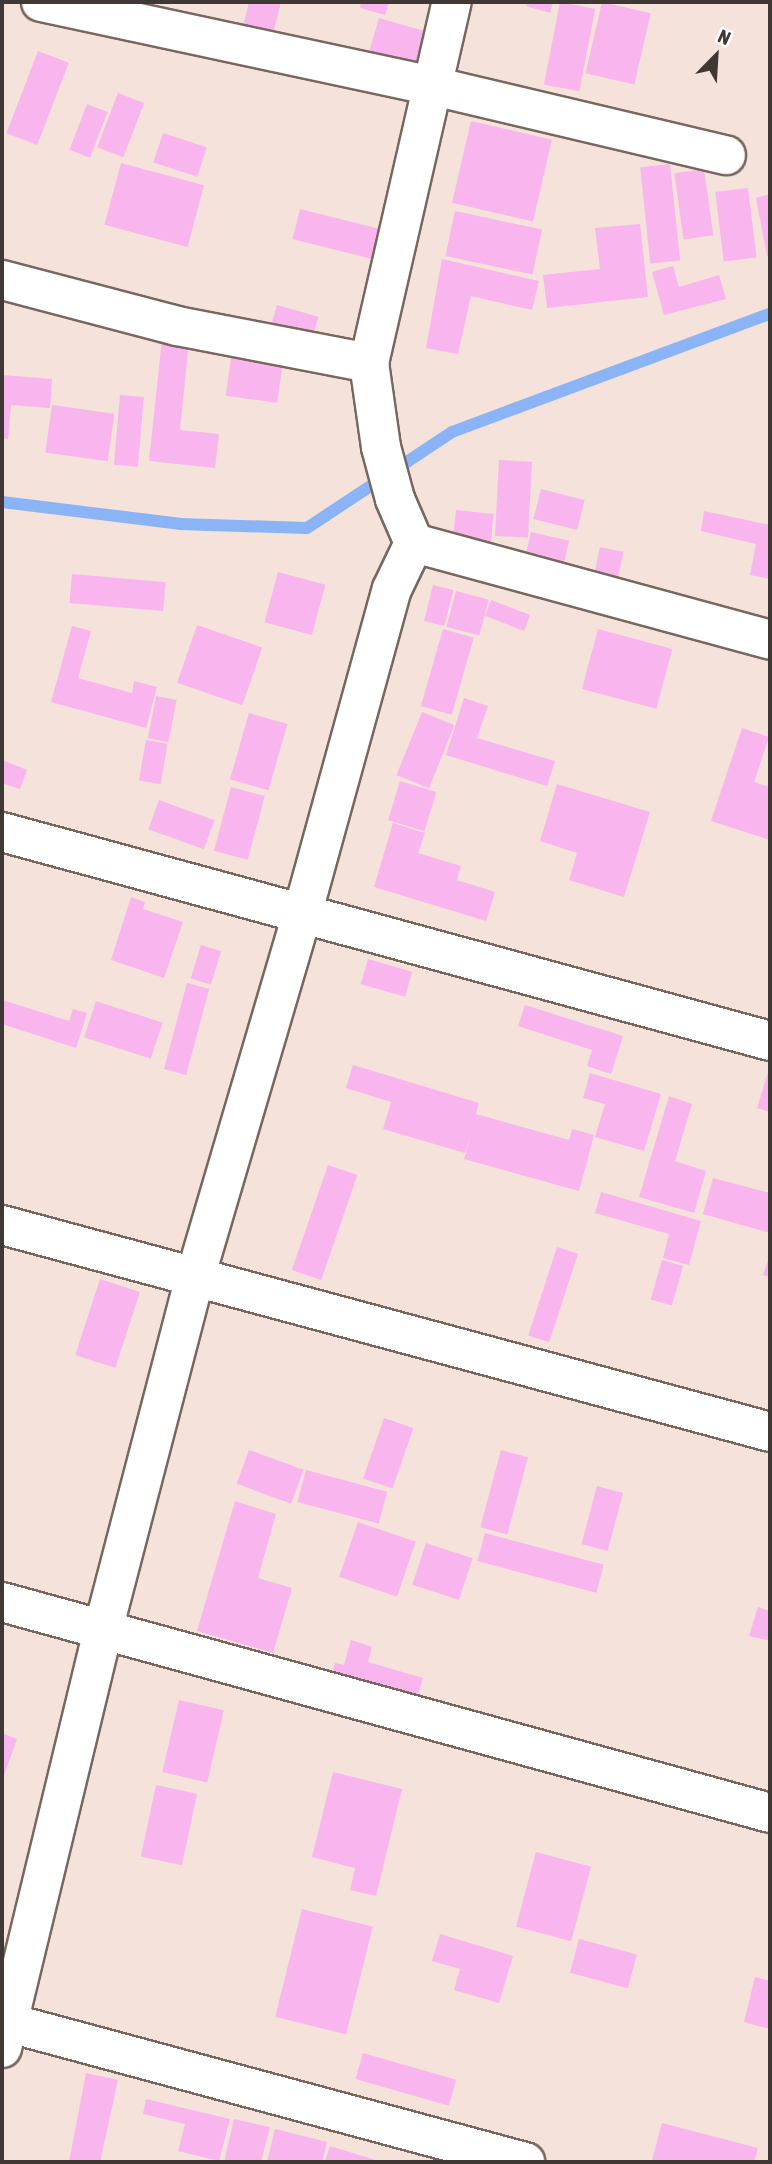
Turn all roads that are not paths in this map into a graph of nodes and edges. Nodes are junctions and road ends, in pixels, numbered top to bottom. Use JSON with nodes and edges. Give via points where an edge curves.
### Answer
{"nodes":[{"id":1,"x":41,"y":2,"type":"edge"},
{"id":2,"x":452,"y":2,"type":"edge"},
{"id":3,"x":433,"y":86,"type":"junction"},
{"id":4,"x":726,"y":155,"type":"dead end"},
{"id":5,"x":2,"y":280,"type":"edge"},
{"id":6,"x":369,"y":363,"type":"junction"},
{"id":7,"x":414,"y":543,"type":"junction"},
{"id":8,"x":770,"y":640,"type":"edge"},
{"id":9,"x":2,"y":832,"type":"edge"},
{"id":10,"x":302,"y":915,"type":"junction"},
{"id":11,"x":770,"y":1041,"type":"edge"},
{"id":12,"x":2,"y":1225,"type":"edge"},
{"id":13,"x":195,"y":1278,"type":"junction"},
{"id":14,"x":770,"y":1433,"type":"edge"},
{"id":15,"x":2,"y":1602,"type":"edge"},
{"id":16,"x":103,"y":1630,"type":"junction"},
{"id":17,"x":770,"y":1813,"type":"edge"},
{"id":18,"x":4,"y":2030,"type":"edge"},
{"id":19,"x":525,"y":2162,"type":"edge"}],
"edges":[{"from":1,"to":3,"type":"street"},
{"from":2,"to":3,"type":"street"},
{"from":3,"to":4,"type":"street"},
{"from":3,"to":6,"type":"street"},
{"from":5,"to":6,"type":"street","via":[[177,326]]},
{"from":6,"to":7,"type":"street","via":[[381,447],[395,499]]},
{"from":7,"to":8,"type":"street"},
{"from":7,"to":10,"type":"street","via":[[392,589]]},
{"from":9,"to":10,"type":"street"},
{"from":10,"to":11,"type":"street"},
{"from":10,"to":13,"type":"street"},
{"from":12,"to":13,"type":"street"},
{"from":13,"to":14,"type":"street"},
{"from":13,"to":16,"type":"street"},
{"from":15,"to":16,"type":"street"},
{"from":16,"to":17,"type":"street"},
{"from":16,"to":18,"type":"street"},
{"from":18,"to":19,"type":"street"}]}
